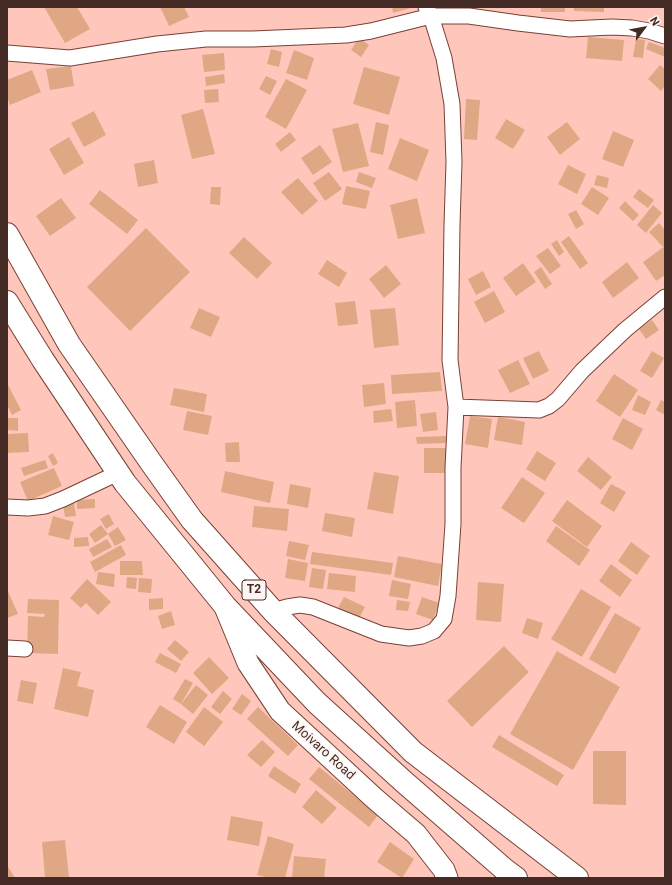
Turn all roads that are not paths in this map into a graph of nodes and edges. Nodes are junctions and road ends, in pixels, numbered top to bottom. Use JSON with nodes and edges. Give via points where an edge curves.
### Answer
{"nodes":[{"id":1,"x":428,"y":12,"type":"edge"},
{"id":2,"x":665,"y":36,"type":"edge"},
{"id":3,"x":7,"y":53,"type":"edge"},
{"id":4,"x":7,"y":234,"type":"edge"},
{"id":5,"x":665,"y":297,"type":"edge"},
{"id":6,"x":7,"y":302,"type":"edge"},
{"id":7,"x":456,"y":407,"type":"junction"},
{"id":8,"x":118,"y":473,"type":"junction"},
{"id":9,"x":7,"y":507,"type":"edge"},
{"id":10,"x":225,"y":606,"type":"junction"},
{"id":11,"x":273,"y":611,"type":"junction"},
{"id":12,"x":7,"y":648,"type":"edge"},
{"id":13,"x":25,"y":649,"type":"dead end"},
{"id":14,"x":447,"y":878,"type":"edge"},
{"id":15,"x":516,"y":878,"type":"edge"},
{"id":16,"x":577,"y":878,"type":"edge"}],
"edges":[{"from":1,"to":2,"type":"street","via":[[570,29],[632,28]]},
{"from":1,"to":3,"type":"street","via":[[371,31],[346,35],[253,40],[206,39],[70,58]]},
{"from":1,"to":7,"type":"street","via":[[444,58],[452,104],[454,162],[450,360]]},
{"from":4,"to":11,"type":"highway","number":"T2","via":[[69,344],[152,464],[192,520]]},
{"from":5,"to":7,"type":"street","via":[[625,330],[549,406],[539,410]]},
{"from":6,"to":8,"type":"highway","number":"T2"},
{"from":7,"to":11,"type":"street","via":[[448,596],[444,619],[434,631],[409,638],[381,634],[307,606],[300,605]]},
{"from":8,"to":9,"type":"street","via":[[45,506]]},
{"from":8,"to":10,"type":"highway","number":"T2"},
{"from":10,"to":14,"type":"street","name":"Moivaro Road","via":[[248,663],[280,711],[416,834],[444,870]]},
{"from":10,"to":15,"type":"highway","number":"T2","via":[[316,703]]},
{"from":11,"to":16,"type":"highway","number":"T2","via":[[412,752]]},
{"from":12,"to":13,"type":"street"}]}
